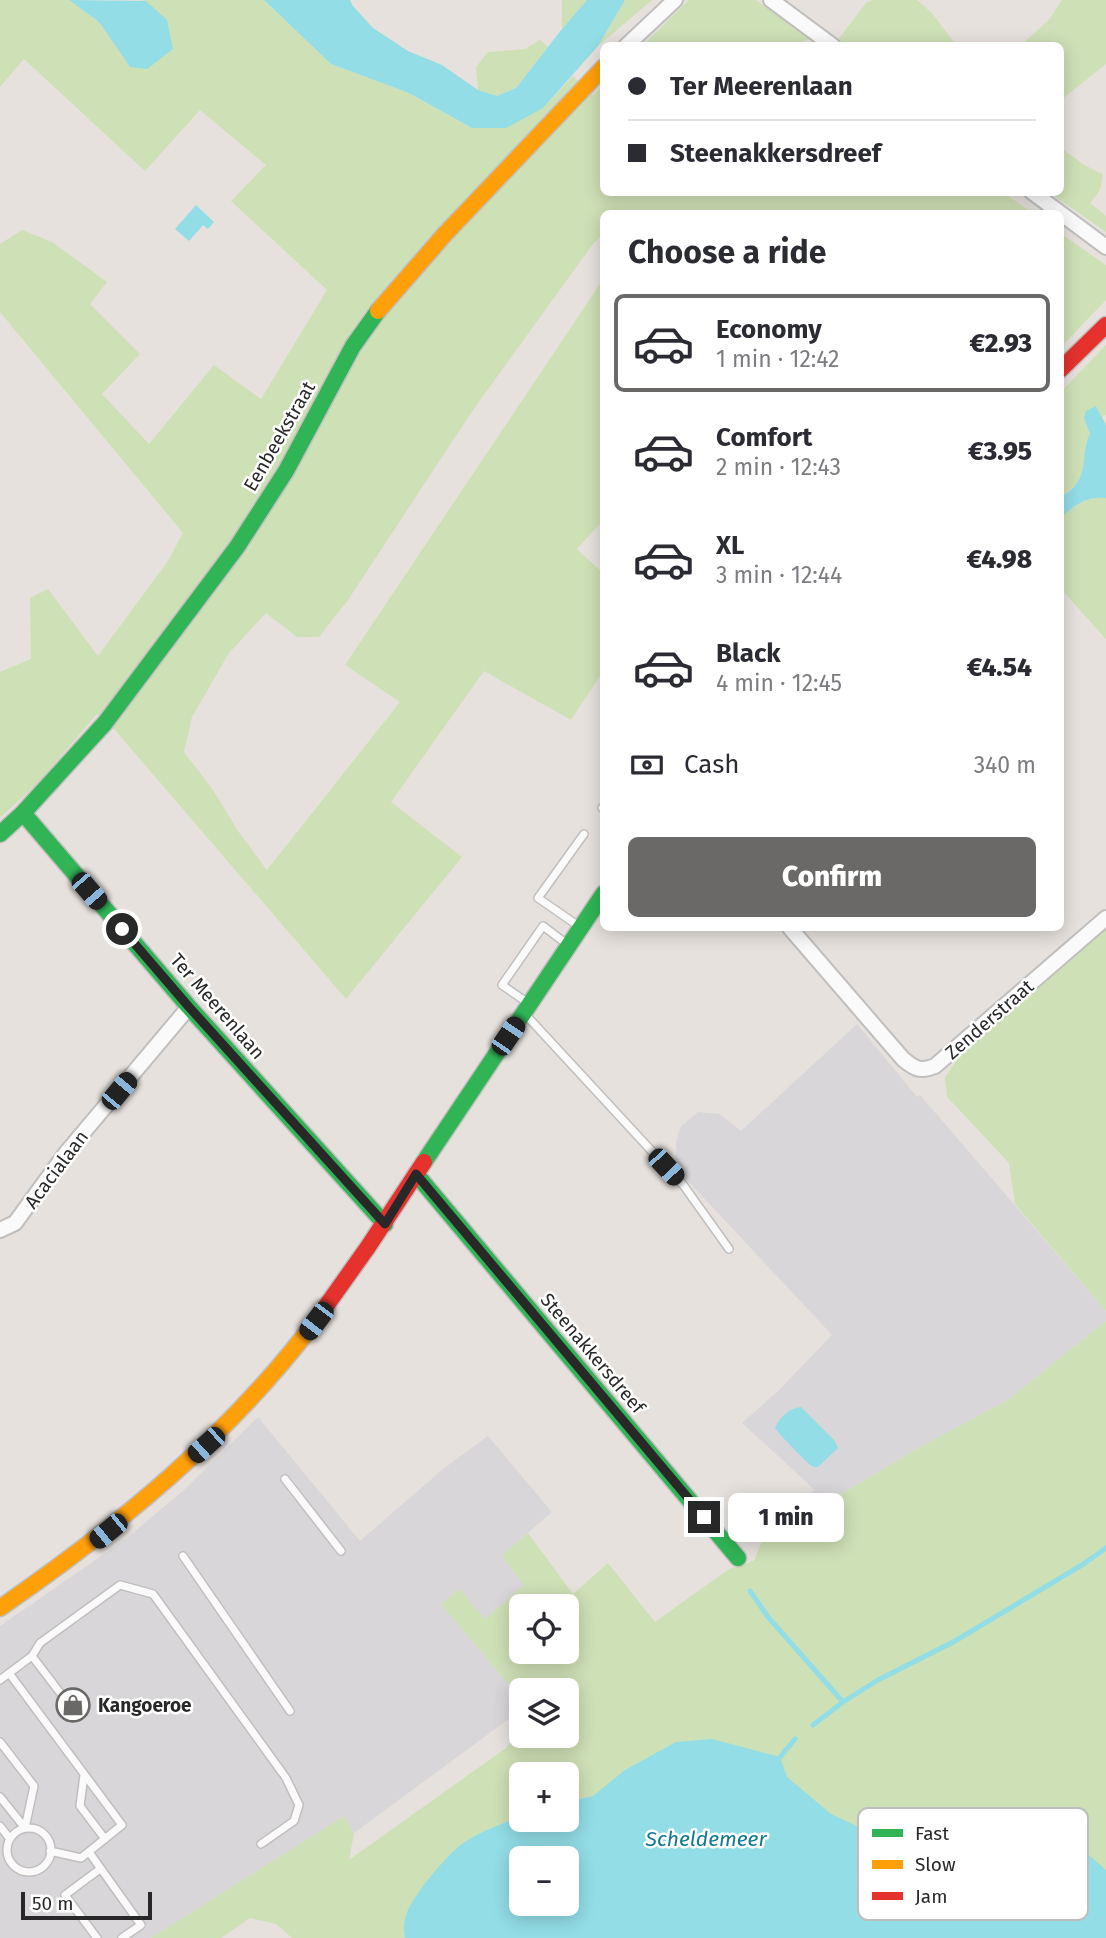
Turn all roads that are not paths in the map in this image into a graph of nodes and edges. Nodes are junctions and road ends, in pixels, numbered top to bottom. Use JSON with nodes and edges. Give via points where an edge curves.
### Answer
{"nodes":[{"id":1,"x":675,"y":0,"type":"edge"},
{"id":2,"x":771,"y":0,"type":"edge"},
{"id":3,"x":630,"y":42,"type":"edge"},
{"id":4,"x":828,"y":42,"type":"edge"},
{"id":5,"x":600,"y":70,"type":"edge"},
{"id":6,"x":1037,"y":196,"type":"edge"},
{"id":7,"x":1056,"y":210,"type":"edge"},
{"id":8,"x":1064,"y":216,"type":"edge"},
{"id":9,"x":1106,"y":247,"type":"edge"},
{"id":10,"x":1106,"y":325,"type":"edge"},
{"id":11,"x":1064,"y":366,"type":"edge"},
{"id":12,"x":23,"y":813,"type":"junction"},
{"id":13,"x":0,"y":834,"type":"edge"},
{"id":14,"x":584,"y":834,"type":"dead end"},
{"id":15,"x":600,"y":899,"type":"edge"},
{"id":16,"x":1106,"y":918,"type":"edge"},
{"id":17,"x":581,"y":928,"type":"junction"},
{"id":18,"x":793,"y":931,"type":"edge"},
{"id":19,"x":569,"y":945,"type":"junction"},
{"id":20,"x":189,"y":1007,"type":"junction"},
{"id":21,"x":527,"y":1009,"type":"junction"},
{"id":22,"x":416,"y":1174,"type":"junction"},
{"id":23,"x":385,"y":1224,"type":"junction"},
{"id":24,"x":0,"y":1230,"type":"edge"},
{"id":25,"x":729,"y":1249,"type":"dead end"},
{"id":26,"x":285,"y":1479,"type":"dead end"},
{"id":27,"x":341,"y":1551,"type":"dead end"},
{"id":28,"x":183,"y":1556,"type":"dead end"},
{"id":29,"x":738,"y":1558,"type":"dead end"},
{"id":30,"x":0,"y":1608,"type":"edge"},
{"id":31,"x":32,"y":1656,"type":"junction"},
{"id":32,"x":9,"y":1673,"type":"junction"},
{"id":33,"x":0,"y":1680,"type":"edge"},
{"id":34,"x":61,"y":1695,"type":"dead end"},
{"id":35,"x":290,"y":1711,"type":"dead end"},
{"id":36,"x":0,"y":1742,"type":"edge"},
{"id":37,"x":84,"y":1775,"type":"junction"},
{"id":38,"x":0,"y":1797,"type":"edge"},
{"id":39,"x":0,"y":1826,"type":"edge"},
{"id":40,"x":25,"y":1829,"type":"junction"},
{"id":41,"x":0,"y":1839,"type":"edge"},
{"id":42,"x":10,"y":1839,"type":"junction"},
{"id":43,"x":105,"y":1839,"type":"junction"},
{"id":44,"x":261,"y":1844,"type":"dead end"},
{"id":45,"x":50,"y":1851,"type":"junction"},
{"id":46,"x":89,"y":1852,"type":"junction"},
{"id":47,"x":100,"y":1869,"type":"junction"},
{"id":48,"x":97,"y":1938,"type":"edge"},
{"id":49,"x":122,"y":1938,"type":"edge"}],
"edges":[{"from":1,"to":3,"type":"street"},
{"from":2,"to":4,"type":"street"},
{"from":5,"to":12,"type":"street","name":"Eenbeekstraat","via":[[383,303],[353,346],[286,471],[237,547],[105,723]]},
{"from":6,"to":7,"type":"street"},
{"from":8,"to":9,"type":"street"},
{"from":10,"to":11,"type":"street"},
{"from":12,"to":13,"type":"street","name":"Eenbeekstraat"},
{"from":12,"to":20,"type":"street","name":"Ter Meerenlaan"},
{"from":14,"to":17,"type":"lane","via":[[538,898]]},
{"from":15,"to":17,"type":"street"},
{"from":16,"to":18,"type":"street","name":"Zenderstraat","via":[[925,1070],[903,1059]]},
{"from":17,"to":19,"type":"street"},
{"from":19,"to":21,"type":"street"},
{"from":19,"to":21,"type":"lane","via":[[543,926],[502,985]]},
{"from":20,"to":23,"type":"street","name":"Ter Meerenlaan"},
{"from":20,"to":24,"type":"street","name":"Acacialaan","via":[[66,1153],[15,1223]]},
{"from":21,"to":22,"type":"street"},
{"from":21,"to":25,"type":"lane","via":[[684,1186]]},
{"from":22,"to":23,"type":"street"},
{"from":22,"to":29,"type":"street","name":"Steenakkersdreef"},
{"from":23,"to":30,"type":"street","via":[[300,1342],[206,1445],[91,1545]]},
{"from":26,"to":27,"type":"lane"},
{"from":28,"to":35,"type":"lane"},
{"from":31,"to":32,"type":"lane"},
{"from":31,"to":34,"type":"lane"},
{"from":31,"to":44,"type":"lane","via":[[40,1643],[120,1585],[153,1594],[286,1778],[299,1805],[294,1821]]},
{"from":32,"to":33,"type":"lane"},
{"from":32,"to":37,"type":"lane"},
{"from":36,"to":40,"type":"lane","via":[[34,1786]]},
{"from":37,"to":43,"type":"lane","via":[[80,1806]]},
{"from":37,"to":43,"type":"lane","via":[[122,1825]]},
{"from":38,"to":40,"type":"lane"},
{"from":39,"to":42,"type":"lane"},
{"from":40,"to":42,"type":"lane"},
{"from":40,"to":45,"type":"lane","via":[[43,1834]]},
{"from":41,"to":42,"type":"lane"},
{"from":42,"to":45,"type":"lane","via":[[7,1853],[19,1870],[40,1869]]},
{"from":43,"to":46,"type":"lane"},
{"from":45,"to":46,"type":"lane","via":[[81,1858]]},
{"from":46,"to":47,"type":"lane"},
{"from":47,"to":48,"type":"lane","via":[[65,1895]]},
{"from":47,"to":49,"type":"lane","via":[[141,1925]]}]}
